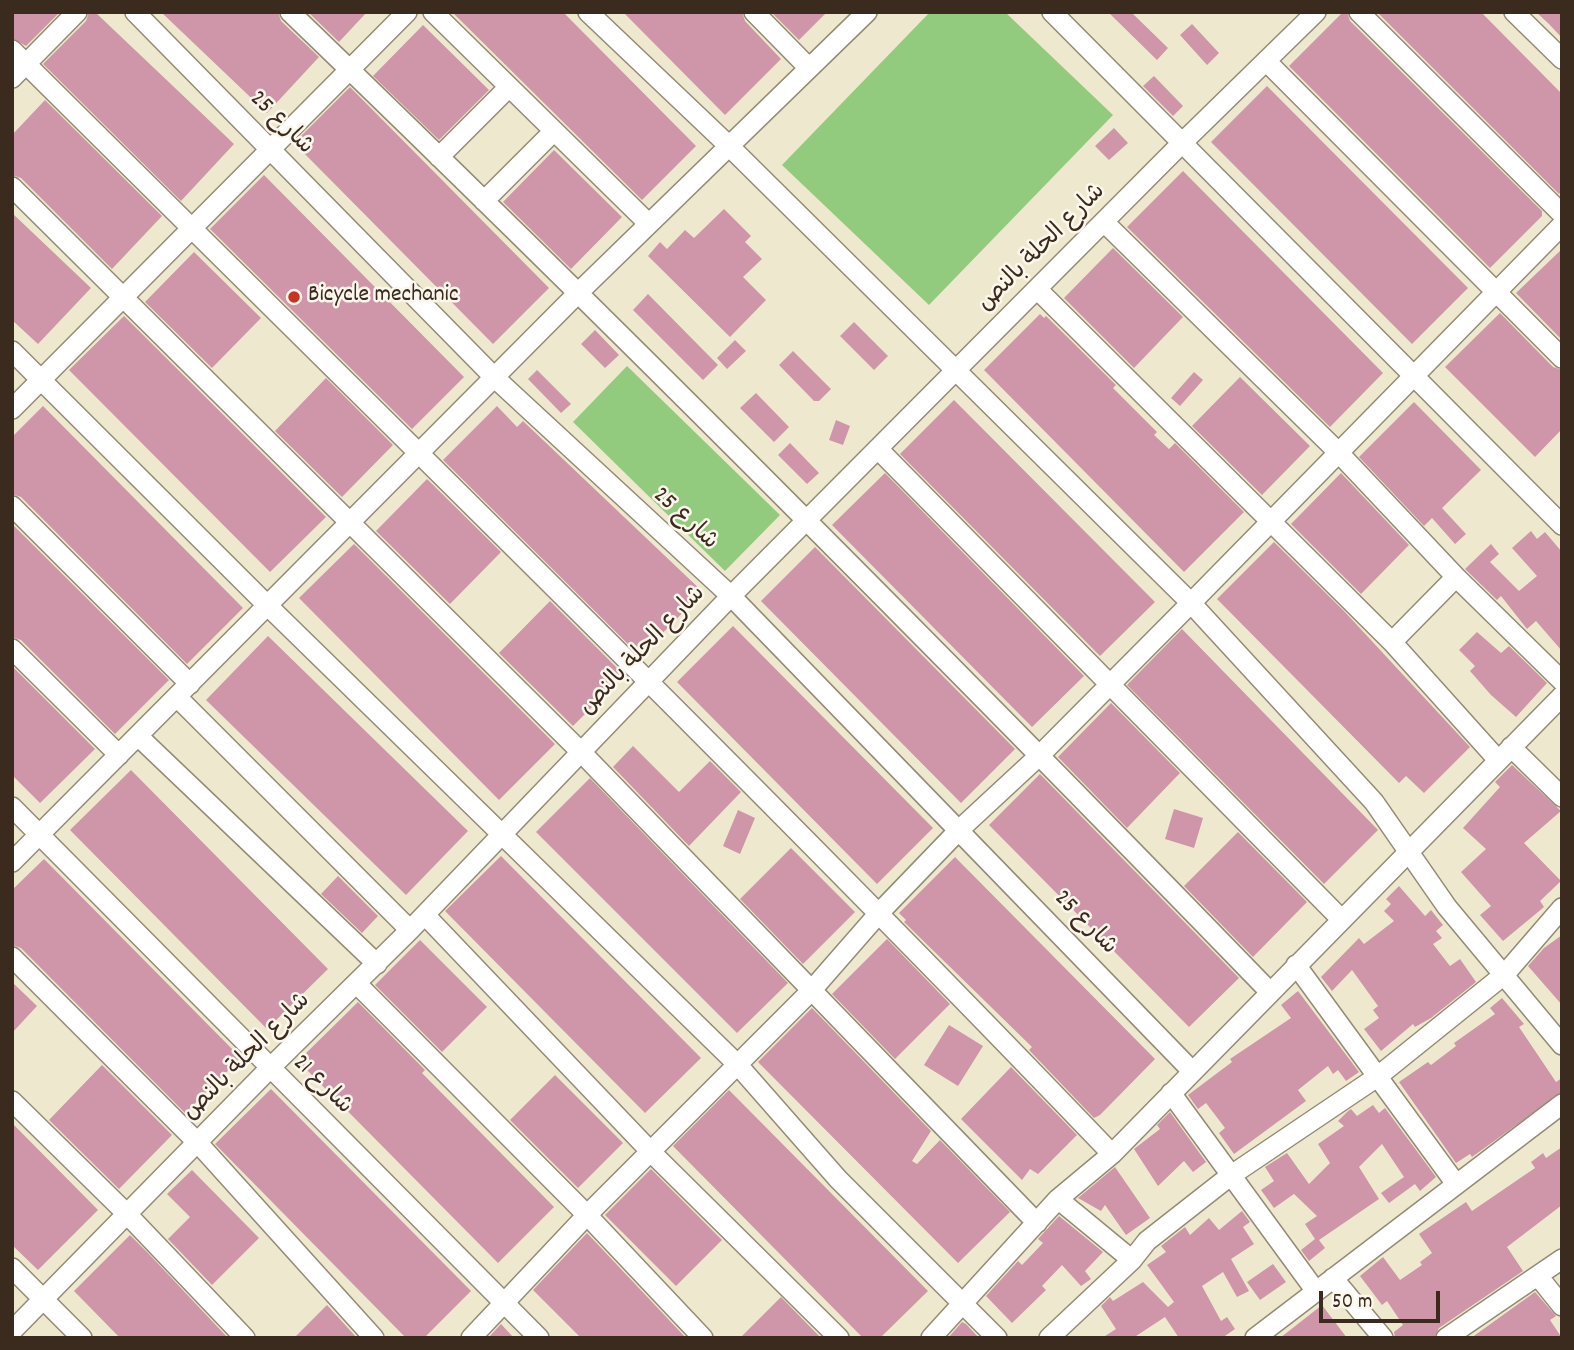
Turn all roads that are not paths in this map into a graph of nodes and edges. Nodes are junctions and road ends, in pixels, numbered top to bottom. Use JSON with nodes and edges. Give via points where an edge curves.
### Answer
{"nodes":[{"id":1,"x":77,"y":12,"type":"edge"},
{"id":2,"x":135,"y":12,"type":"edge"},
{"id":3,"x":290,"y":12,"type":"edge"},
{"id":4,"x":407,"y":12,"type":"edge"},
{"id":5,"x":433,"y":12,"type":"edge"},
{"id":6,"x":588,"y":12,"type":"edge"},
{"id":7,"x":754,"y":12,"type":"edge"},
{"id":8,"x":867,"y":12,"type":"edge"},
{"id":9,"x":1052,"y":12,"type":"edge"},
{"id":10,"x":1316,"y":12,"type":"edge"},
{"id":11,"x":1359,"y":12,"type":"edge"},
{"id":12,"x":1514,"y":12,"type":"edge"},
{"id":13,"x":1562,"y":59,"type":"edge"},
{"id":14,"x":1266,"y":61,"type":"junction"},
{"id":15,"x":17,"y":64,"type":"edge"},
{"id":16,"x":808,"y":66,"type":"junction"},
{"id":17,"x":348,"y":68,"type":"junction"},
{"id":18,"x":509,"y":87,"type":"junction"},
{"id":19,"x":554,"y":131,"type":"junction"},
{"id":20,"x":1182,"y":143,"type":"junction"},
{"id":21,"x":728,"y":145,"type":"junction"},
{"id":22,"x":270,"y":148,"type":"junction"},
{"id":23,"x":439,"y":157,"type":"junction"},
{"id":24,"x":12,"y":187,"type":"edge"},
{"id":25,"x":484,"y":201,"type":"junction"},
{"id":26,"x":1562,"y":214,"type":"edge"},
{"id":27,"x":1104,"y":222,"type":"junction"},
{"id":28,"x":649,"y":224,"type":"junction"},
{"id":29,"x":1562,"y":225,"type":"edge"},
{"id":30,"x":194,"y":227,"type":"junction"},
{"id":31,"x":1038,"y":290,"type":"junction"},
{"id":32,"x":1496,"y":290,"type":"junction"},
{"id":33,"x":578,"y":292,"type":"junction"},
{"id":34,"x":123,"y":298,"type":"junction"},
{"id":35,"x":12,"y":351,"type":"edge"},
{"id":36,"x":1562,"y":358,"type":"edge"},
{"id":37,"x":955,"y":372,"type":"junction"},
{"id":38,"x":1412,"y":374,"type":"junction"},
{"id":39,"x":495,"y":378,"type":"junction"},
{"id":40,"x":41,"y":380,"type":"junction"},
{"id":41,"x":12,"y":409,"type":"edge"},
{"id":42,"x":878,"y":450,"type":"junction"},
{"id":43,"x":421,"y":452,"type":"junction"},
{"id":44,"x":1338,"y":452,"type":"junction"},
{"id":45,"x":12,"y":506,"type":"edge"},
{"id":46,"x":807,"y":522,"type":"junction"},
{"id":47,"x":1269,"y":522,"type":"junction"},
{"id":48,"x":350,"y":524,"type":"junction"},
{"id":49,"x":1562,"y":524,"type":"edge"},
{"id":50,"x":1456,"y":577,"type":"junction"},
{"id":51,"x":731,"y":596,"type":"junction"},
{"id":52,"x":1191,"y":603,"type":"junction"},
{"id":53,"x":268,"y":606,"type":"junction"},
{"id":54,"x":1392,"y":642,"type":"junction"},
{"id":55,"x":12,"y":649,"type":"edge"},
{"id":56,"x":1562,"y":681,"type":"edge"},
{"id":57,"x":648,"y":682,"type":"junction"},
{"id":58,"x":1109,"y":683,"type":"junction"},
{"id":59,"x":184,"y":690,"type":"junction"},
{"id":60,"x":1562,"y":696,"type":"edge"},
{"id":61,"x":138,"y":736,"type":"junction"},
{"id":62,"x":581,"y":752,"type":"junction"},
{"id":63,"x":1504,"y":754,"type":"junction"},
{"id":64,"x":119,"y":755,"type":"junction"},
{"id":65,"x":1040,"y":755,"type":"junction"},
{"id":66,"x":1562,"y":797,"type":"edge"},
{"id":67,"x":12,"y":807,"type":"edge"},
{"id":68,"x":959,"y":830,"type":"junction"},
{"id":69,"x":503,"y":833,"type":"junction"},
{"id":70,"x":40,"y":835,"type":"junction"},
{"id":71,"x":1410,"y":852,"type":"junction"},
{"id":72,"x":12,"y":862,"type":"edge"},
{"id":73,"x":1562,"y":908,"type":"edge"},
{"id":74,"x":880,"y":912,"type":"junction"},
{"id":75,"x":425,"y":915,"type":"junction"},
{"id":76,"x":1342,"y":920,"type":"junction"},
{"id":77,"x":410,"y":930,"type":"junction"},
{"id":78,"x":12,"y":957,"type":"edge"},
{"id":79,"x":377,"y":964,"type":"junction"},
{"id":80,"x":1296,"y":965,"type":"junction"},
{"id":81,"x":1505,"y":974,"type":"junction"},
{"id":82,"x":357,"y":984,"type":"junction"},
{"id":83,"x":811,"y":991,"type":"junction"},
{"id":84,"x":1269,"y":991,"type":"junction"},
{"id":85,"x":1562,"y":1045,"type":"edge"},
{"id":86,"x":737,"y":1064,"type":"junction"},
{"id":87,"x":269,"y":1069,"type":"junction"},
{"id":88,"x":1192,"y":1071,"type":"junction"},
{"id":89,"x":1377,"y":1077,"type":"junction"},
{"id":90,"x":1171,"y":1093,"type":"junction"},
{"id":91,"x":12,"y":1101,"type":"edge"},
{"id":92,"x":1562,"y":1104,"type":"edge"},
{"id":93,"x":198,"y":1143,"type":"junction"},
{"id":94,"x":652,"y":1153,"type":"junction"},
{"id":95,"x":1112,"y":1154,"type":"junction"},
{"id":96,"x":1230,"y":1176,"type":"junction"},
{"id":97,"x":1456,"y":1184,"type":"junction"},
{"id":98,"x":1058,"y":1199,"type":"junction"},
{"id":99,"x":127,"y":1214,"type":"junction"},
{"id":100,"x":587,"y":1215,"type":"junction"},
{"id":101,"x":1037,"y":1223,"type":"junction"},
{"id":102,"x":1562,"y":1259,"type":"edge"},
{"id":103,"x":1132,"y":1260,"type":"junction"},
{"id":104,"x":12,"y":1268,"type":"edge"},
{"id":105,"x":1538,"y":1276,"type":"junction"},
{"id":106,"x":1332,"y":1278,"type":"junction"},
{"id":107,"x":1315,"y":1290,"type":"junction"},
{"id":108,"x":43,"y":1298,"type":"junction"},
{"id":109,"x":505,"y":1303,"type":"junction"},
{"id":110,"x":964,"y":1305,"type":"junction"},
{"id":111,"x":1562,"y":1306,"type":"edge"},
{"id":112,"x":12,"y":1331,"type":"edge"},
{"id":113,"x":82,"y":1338,"type":"edge"},
{"id":114,"x":245,"y":1338,"type":"edge"},
{"id":115,"x":374,"y":1338,"type":"edge"},
{"id":116,"x":471,"y":1338,"type":"edge"},
{"id":117,"x":539,"y":1338,"type":"edge"},
{"id":118,"x":703,"y":1338,"type":"edge"},
{"id":119,"x":839,"y":1338,"type":"edge"},
{"id":120,"x":931,"y":1338,"type":"edge"},
{"id":121,"x":997,"y":1338,"type":"edge"},
{"id":122,"x":1049,"y":1338,"type":"edge"},
{"id":123,"x":1255,"y":1338,"type":"edge"},
{"id":124,"x":1383,"y":1338,"type":"edge"},
{"id":125,"x":1446,"y":1338,"type":"edge"}],
"edges":[{"from":1,"to":15,"type":"street"},
{"from":2,"to":22,"type":"street","name":"شارع 25"},
{"from":3,"to":17,"type":"street"},
{"from":4,"to":17,"type":"street"},
{"from":5,"to":18,"type":"street"},
{"from":6,"to":21,"type":"street"},
{"from":7,"to":16,"type":"street"},
{"from":8,"to":16,"type":"street"},
{"from":9,"to":20,"type":"street"},
{"from":10,"to":14,"type":"street","name":"شارع الحلة بالنص"},
{"from":11,"to":26,"type":"street"},
{"from":12,"to":13,"type":"street"},
{"from":14,"to":20,"type":"street","name":"شارع الحلة بالنص"},
{"from":14,"to":32,"type":"street"},
{"from":15,"to":30,"type":"street"},
{"from":16,"to":21,"type":"street"},
{"from":17,"to":22,"type":"street"},
{"from":17,"to":23,"type":"street"},
{"from":18,"to":19,"type":"street"},
{"from":18,"to":23,"type":"street"},
{"from":19,"to":25,"type":"street"},
{"from":19,"to":28,"type":"street"},
{"from":20,"to":27,"type":"street","name":"شارع الحلة بالنص"},
{"from":20,"to":38,"type":"street"},
{"from":21,"to":28,"type":"street"},
{"from":21,"to":37,"type":"street"},
{"from":22,"to":30,"type":"street"},
{"from":22,"to":39,"type":"street","name":"شارع 25"},
{"from":23,"to":25,"type":"street"},
{"from":24,"to":34,"type":"street"},
{"from":25,"to":33,"type":"street"},
{"from":27,"to":31,"type":"street","name":"شارع الحلة بالنص"},
{"from":27,"to":44,"type":"street"},
{"from":28,"to":33,"type":"street"},
{"from":29,"to":32,"type":"street"},
{"from":30,"to":34,"type":"street"},
{"from":30,"to":43,"type":"street"},
{"from":31,"to":37,"type":"street","name":"شارع الحلة بالنص"},
{"from":31,"to":47,"type":"street"},
{"from":32,"to":36,"type":"street"},
{"from":32,"to":38,"type":"street"},
{"from":33,"to":39,"type":"street"},
{"from":33,"to":46,"type":"street"},
{"from":34,"to":40,"type":"street"},
{"from":34,"to":48,"type":"street"},
{"from":35,"to":40,"type":"street"},
{"from":37,"to":42,"type":"street","name":"شارع الحلة بالنص"},
{"from":37,"to":52,"type":"street"},
{"from":38,"to":44,"type":"street"},
{"from":38,"to":49,"type":"street"},
{"from":39,"to":43,"type":"street"},
{"from":39,"to":51,"type":"street","name":"شارع 25"},
{"from":40,"to":41,"type":"street"},
{"from":40,"to":53,"type":"street"},
{"from":42,"to":46,"type":"street","name":"شارع الحلة بالنص"},
{"from":42,"to":58,"type":"street"},
{"from":43,"to":48,"type":"street"},
{"from":43,"to":57,"type":"street"},
{"from":44,"to":47,"type":"street"},
{"from":44,"to":50,"type":"street"},
{"from":45,"to":59,"type":"street"},
{"from":46,"to":51,"type":"street","name":"شارع الحلة بالنص"},
{"from":46,"to":65,"type":"street"},
{"from":47,"to":52,"type":"street"},
{"from":47,"to":54,"type":"street"},
{"from":48,"to":53,"type":"street"},
{"from":48,"to":62,"type":"street"},
{"from":50,"to":54,"type":"street"},
{"from":50,"to":56,"type":"street"},
{"from":51,"to":57,"type":"street","name":"شارع الحلة بالنص"},
{"from":51,"to":68,"type":"street","name":"شارع 25"},
{"from":52,"to":58,"type":"street"},
{"from":52,"to":71,"type":"street","via":[[1374,802]]},
{"from":53,"to":59,"type":"street"},
{"from":53,"to":69,"type":"street"},
{"from":54,"to":63,"type":"street"},
{"from":55,"to":64,"type":"street"},
{"from":57,"to":62,"type":"street","name":"شارع الحلة بالنص"},
{"from":57,"to":74,"type":"street"},
{"from":58,"to":65,"type":"street"},
{"from":58,"to":76,"type":"street"},
{"from":59,"to":61,"type":"street"},
{"from":59,"to":77,"type":"street"},
{"from":60,"to":63,"type":"street"},
{"from":61,"to":64,"type":"street"},
{"from":61,"to":79,"type":"street"},
{"from":62,"to":69,"type":"street","name":"شارع الحلة بالنص"},
{"from":62,"to":83,"type":"street"},
{"from":63,"to":66,"type":"street"},
{"from":63,"to":71,"type":"street"},
{"from":64,"to":70,"type":"street"},
{"from":65,"to":68,"type":"street"},
{"from":65,"to":84,"type":"street"},
{"from":67,"to":70,"type":"street","name":"شارع 21"},
{"from":68,"to":74,"type":"street"},
{"from":68,"to":88,"type":"street","name":"شارع 25"},
{"from":69,"to":75,"type":"street","name":"شارع الحلة بالنص"},
{"from":69,"to":86,"type":"street"},
{"from":70,"to":72,"type":"street"},
{"from":70,"to":87,"type":"street","name":"شارع 21"},
{"from":71,"to":76,"type":"street"},
{"from":71,"to":81,"type":"street","via":[[1447,907]]},
{"from":73,"to":81,"type":"street"},
{"from":74,"to":83,"type":"street"},
{"from":74,"to":95,"type":"street"},
{"from":75,"to":77,"type":"street","name":"شارع الحلة بالنص"},
{"from":75,"to":94,"type":"street"},
{"from":76,"to":80,"type":"street"},
{"from":77,"to":79,"type":"street","name":"شارع الحلة بالنص"},
{"from":78,"to":93,"type":"street"},
{"from":79,"to":82,"type":"street","name":"شارع الحلة بالنص"},
{"from":80,"to":84,"type":"street"},
{"from":80,"to":89,"type":"street"},
{"from":81,"to":85,"type":"street"},
{"from":81,"to":89,"type":"street"},
{"from":82,"to":87,"type":"street","name":"شارع الحلة بالنص"},
{"from":82,"to":100,"type":"street"},
{"from":83,"to":86,"type":"street"},
{"from":83,"to":101,"type":"street"},
{"from":84,"to":88,"type":"street"},
{"from":86,"to":94,"type":"street"},
{"from":86,"to":110,"type":"street","via":[[838,1180]]},
{"from":87,"to":93,"type":"street","name":"شارع الحلة بالنص"},
{"from":87,"to":109,"type":"street","name":"شارع 21"},
{"from":88,"to":90,"type":"street"},
{"from":89,"to":96,"type":"street"},
{"from":89,"to":97,"type":"street"},
{"from":90,"to":95,"type":"street"},
{"from":90,"to":96,"type":"street"},
{"from":91,"to":99,"type":"street"},
{"from":92,"to":97,"type":"street"},
{"from":93,"to":99,"type":"street","name":"شارع الحلة بالنص"},
{"from":93,"to":115,"type":"street"},
{"from":94,"to":100,"type":"street"},
{"from":94,"to":119,"type":"street"},
{"from":95,"to":98,"type":"street"},
{"from":96,"to":103,"type":"street","via":[[1147,1241]]},
{"from":96,"to":107,"type":"street"},
{"from":97,"to":106,"type":"street"},
{"from":98,"to":101,"type":"street"},
{"from":98,"to":103,"type":"street"},
{"from":99,"to":108,"type":"street","name":"شارع الحلة بالنص"},
{"from":99,"to":114,"type":"street"},
{"from":100,"to":109,"type":"street"},
{"from":100,"to":118,"type":"street"},
{"from":101,"to":110,"type":"street"},
{"from":102,"to":105,"type":"street"},
{"from":103,"to":122,"type":"street"},
{"from":104,"to":108,"type":"street"},
{"from":105,"to":111,"type":"street"},
{"from":105,"to":125,"type":"street"},
{"from":106,"to":107,"type":"street"},
{"from":106,"to":124,"type":"street"},
{"from":107,"to":123,"type":"street"},
{"from":108,"to":112,"type":"street","name":"شارع الحلة بالنص"},
{"from":108,"to":113,"type":"street"},
{"from":109,"to":116,"type":"street"},
{"from":109,"to":117,"type":"street","name":"شارع 21"},
{"from":110,"to":120,"type":"street"},
{"from":110,"to":121,"type":"street"}]}
